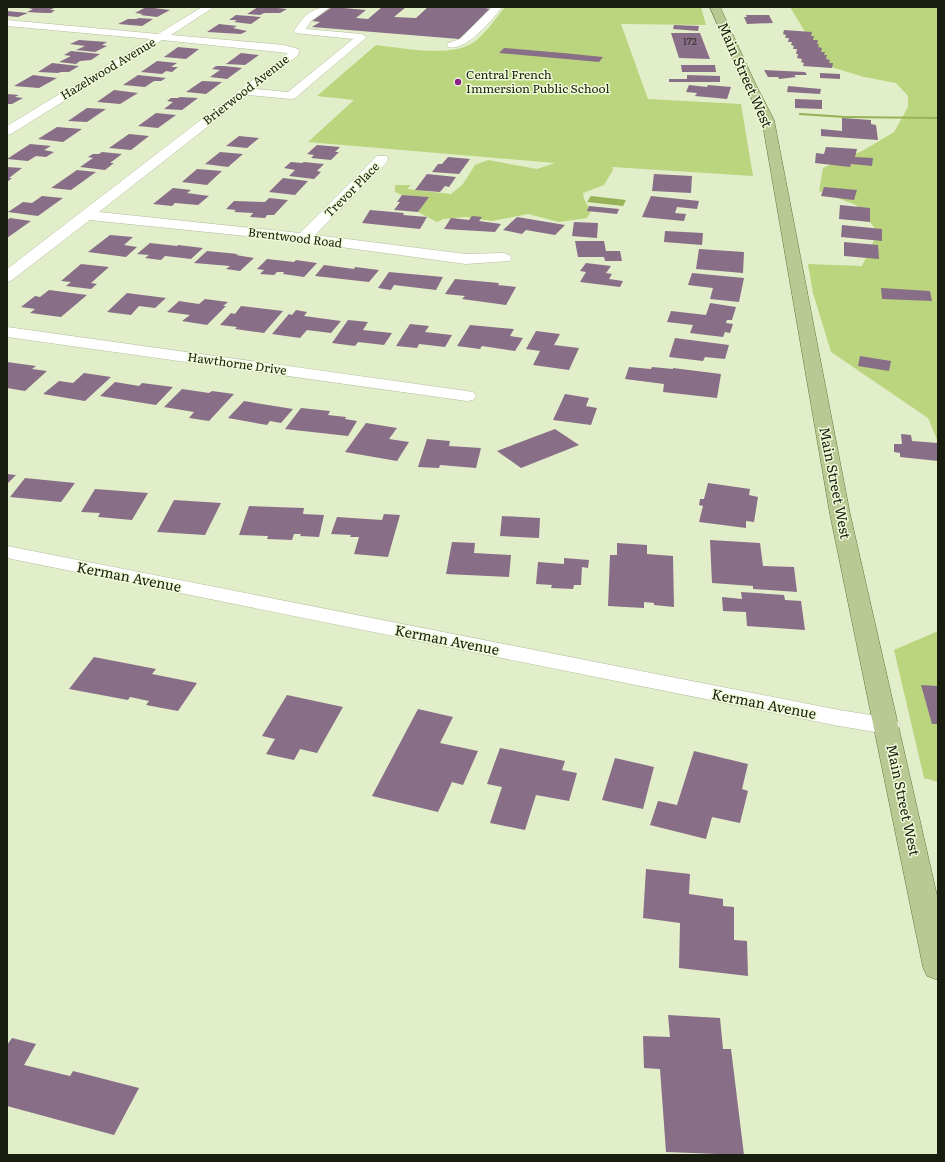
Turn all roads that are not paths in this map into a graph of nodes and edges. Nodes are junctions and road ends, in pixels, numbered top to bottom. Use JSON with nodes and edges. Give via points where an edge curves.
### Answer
{"nodes":[{"id":1,"x":209,"y":7,"type":"edge"},
{"id":2,"x":325,"y":7,"type":"edge"},
{"id":3,"x":496,"y":7,"type":"edge"},
{"id":4,"x":715,"y":7,"type":"edge"},
{"id":5,"x":7,"y":23,"type":"edge"},
{"id":6,"x":314,"y":32,"type":"junction"},
{"id":7,"x":160,"y":38,"type":"junction"},
{"id":8,"x":452,"y":45,"type":"dead end"},
{"id":9,"x":294,"y":50,"type":"junction"},
{"id":10,"x":246,"y":91,"type":"junction"},
{"id":11,"x":7,"y":131,"type":"edge"},
{"id":12,"x":382,"y":159,"type":"dead end"},
{"id":13,"x":87,"y":215,"type":"junction"},
{"id":14,"x":304,"y":238,"type":"junction"},
{"id":15,"x":504,"y":258,"type":"dead end"},
{"id":16,"x":7,"y":277,"type":"edge"},
{"id":17,"x":7,"y":332,"type":"edge"},
{"id":18,"x":467,"y":396,"type":"dead end"},
{"id":19,"x":7,"y":552,"type":"edge"},
{"id":20,"x":887,"y":726,"type":"junction"},
{"id":21,"x":938,"y":967,"type":"edge"}],
"edges":[{"from":1,"to":7,"type":"street","name":"Hazelwood Avenue"},
{"from":2,"to":6,"type":"street","via":[[307,19],[299,31]]},
{"from":3,"to":8,"type":"street","via":[[464,41]]},
{"from":4,"to":20,"type":"main road","name":"Main Street West","via":[[768,120],[840,514]]},
{"from":5,"to":7,"type":"street","name":"Brierwood Avenue"},
{"from":6,"to":9,"type":"street"},
{"from":6,"to":10,"type":"street","via":[[362,38],[291,96]]},
{"from":7,"to":9,"type":"street","name":"Brierwood Avenue"},
{"from":7,"to":11,"type":"street","name":"Hazelwood Avenue"},
{"from":9,"to":10,"type":"street","name":"Brierwood Avenue","via":[[292,56]]},
{"from":10,"to":13,"type":"street","name":"Brierwood Avenue"},
{"from":12,"to":14,"type":"street","name":"Trevor Place"},
{"from":13,"to":14,"type":"street","name":"Brentwood Road"},
{"from":13,"to":16,"type":"street","name":"Brierwood Avenue"},
{"from":14,"to":15,"type":"street","name":"Brentwood Road","via":[[466,259]]},
{"from":17,"to":18,"type":"street","name":"Hawthorne Drive"},
{"from":19,"to":20,"type":"street","name":"Kerman Avenue"},
{"from":20,"to":21,"type":"main road","name":"Main Street West"}]}
